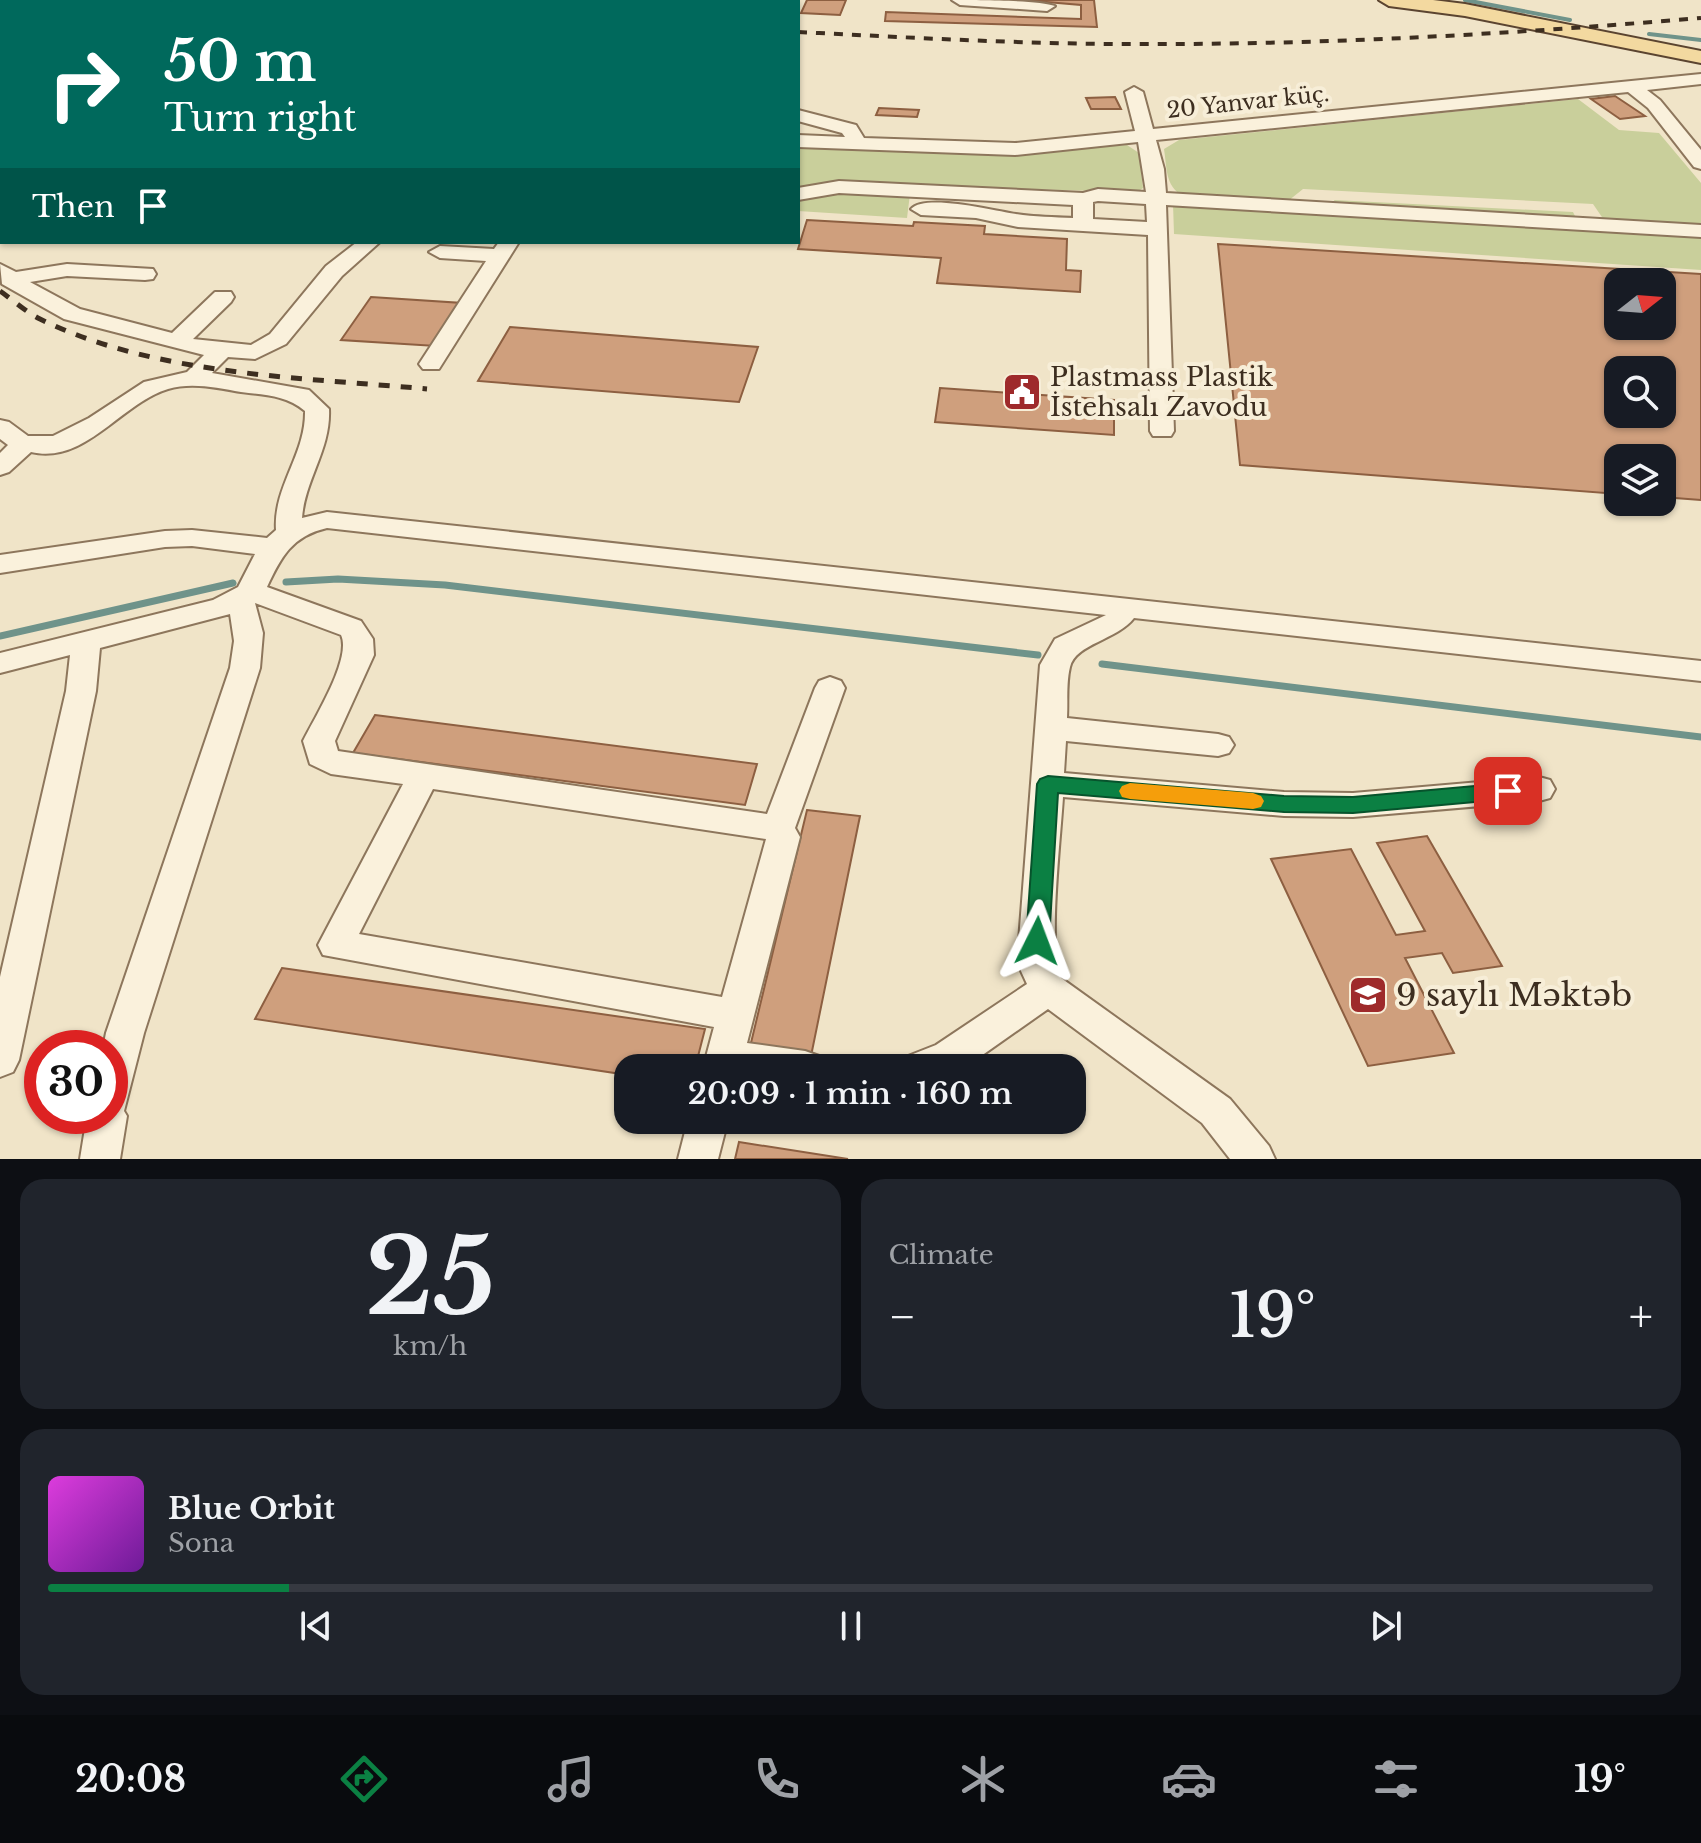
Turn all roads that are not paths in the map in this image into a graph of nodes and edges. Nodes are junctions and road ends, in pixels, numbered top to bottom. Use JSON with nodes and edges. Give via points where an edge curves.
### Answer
{"nodes":[{"id":1,"x":960,"y":0,"type":"edge"},
{"id":2,"x":1389,"y":0,"type":"edge"},
{"id":3,"x":1047,"y":6,"type":"dead end"},
{"id":4,"x":1701,"y":57,"type":"edge"},
{"id":5,"x":1701,"y":79,"type":"edge"},
{"id":6,"x":1633,"y":87,"type":"junction"},
{"id":7,"x":1134,"y":92,"type":"dead end"},
{"id":8,"x":800,"y":116,"type":"edge"},
{"id":9,"x":878,"y":120,"type":"dead end"},
{"id":10,"x":1146,"y":136,"type":"junction"},
{"id":11,"x":800,"y":141,"type":"edge"},
{"id":12,"x":861,"y":144,"type":"junction"},
{"id":13,"x":1701,"y":163,"type":"edge"},
{"id":14,"x":800,"y":193,"type":"edge"},
{"id":15,"x":1156,"y":198,"type":"junction"},
{"id":16,"x":1083,"y":199,"type":"junction"},
{"id":17,"x":921,"y":209,"type":"dead end"},
{"id":18,"x":1083,"y":225,"type":"junction"},
{"id":19,"x":1158,"y":229,"type":"junction"},
{"id":20,"x":1701,"y":231,"type":"edge"},
{"id":21,"x":368,"y":244,"type":"edge"},
{"id":22,"x":504,"y":249,"type":"edge"},
{"id":23,"x":440,"y":252,"type":"dead end"},
{"id":24,"x":5,"y":274,"type":"edge"},
{"id":25,"x":145,"y":274,"type":"dead end"},
{"id":26,"x":223,"y":297,"type":"dead end"},
{"id":27,"x":176,"y":342,"type":"junction"},
{"id":28,"x":221,"y":351,"type":"junction"},
{"id":29,"x":431,"y":364,"type":"dead end"},
{"id":30,"x":194,"y":378,"type":"junction"},
{"id":31,"x":0,"y":427,"type":"edge"},
{"id":32,"x":1162,"y":431,"type":"dead end"},
{"id":33,"x":24,"y":444,"type":"junction"},
{"id":34,"x":0,"y":467,"type":"edge"},
{"id":35,"x":281,"y":540,"type":"junction"},
{"id":36,"x":0,"y":564,"type":"edge"},
{"id":37,"x":245,"y":596,"type":"junction"},
{"id":38,"x":1126,"y":608,"type":"junction"},
{"id":39,"x":86,"y":642,"type":"junction"},
{"id":40,"x":0,"y":663,"type":"edge"},
{"id":41,"x":1701,"y":671,"type":"edge"},
{"id":42,"x":830,"y":688,"type":"dead end"},
{"id":43,"x":1052,"y":728,"type":"junction"},
{"id":44,"x":1218,"y":745,"type":"dead end"},
{"id":45,"x":424,"y":776,"type":"junction"},
{"id":46,"x":1048,"y":784,"type":"junction"},
{"id":47,"x":1539,"y":789,"type":"dead end"},
{"id":48,"x":778,"y":828,"type":"junction"},
{"id":49,"x":1048,"y":989,"type":"junction"},
{"id":50,"x":736,"y":1015,"type":"junction"},
{"id":51,"x":126,"y":1030,"type":"edge"},
{"id":52,"x":726,"y":1054,"type":"edge"},
{"id":53,"x":953,"y":1054,"type":"edge"},
{"id":54,"x":0,"y":1060,"type":"edge"},
{"id":55,"x":104,"y":1134,"type":"edge"},
{"id":56,"x":704,"y":1134,"type":"edge"},
{"id":57,"x":100,"y":1159,"type":"edge"},
{"id":58,"x":698,"y":1159,"type":"edge"},
{"id":59,"x":1255,"y":1159,"type":"edge"}],
"edges":[{"from":1,"to":3,"type":"street"},
{"from":2,"to":4,"type":"main road"},
{"from":5,"to":6,"type":"street","name":"20 Yanvar küç."},
{"from":6,"to":10,"type":"street","name":"20 Yanvar küç."},
{"from":6,"to":13,"type":"street","via":[[1654,104]]},
{"from":7,"to":10,"type":"street"},
{"from":8,"to":12,"type":"street","via":[[849,129]]},
{"from":9,"to":12,"type":"street"},
{"from":10,"to":12,"type":"street","name":"20 Yanvar küç.","via":[[1003,149]]},
{"from":10,"to":15,"type":"street"},
{"from":11,"to":12,"type":"street","name":"20 Yanvar küç."},
{"from":14,"to":16,"type":"street","via":[[839,187]]},
{"from":15,"to":16,"type":"street"},
{"from":15,"to":19,"type":"street"},
{"from":15,"to":20,"type":"street"},
{"from":16,"to":18,"type":"street"},
{"from":17,"to":18,"type":"street"},
{"from":18,"to":19,"type":"street"},
{"from":19,"to":32,"type":"street"},
{"from":21,"to":28,"type":"street","via":[[334,271],[267,348]]},
{"from":22,"to":23,"type":"street"},
{"from":22,"to":29,"type":"street"},
{"from":24,"to":25,"type":"street"},
{"from":24,"to":27,"type":"street","via":[[72,314]]},
{"from":26,"to":27,"type":"street"},
{"from":27,"to":28,"type":"street"},
{"from":28,"to":30,"type":"street"},
{"from":30,"to":33,"type":"street","via":[[153,386],[85,433],[42,445]]},
{"from":30,"to":35,"type":"street","via":[[286,391],[317,409],[316,439]]},
{"from":31,"to":33,"type":"street"},
{"from":33,"to":34,"type":"street"},
{"from":35,"to":36,"type":"street","via":[[165,539]]},
{"from":35,"to":37,"type":"street"},
{"from":35,"to":38,"type":"street","via":[[309,523],[349,520]]},
{"from":37,"to":39,"type":"street"},
{"from":37,"to":45,"type":"street","via":[[351,628],[358,639],[359,655],[319,741],[321,756],[340,764]]},
{"from":37,"to":51,"type":"street","via":[[250,638],[245,668]]},
{"from":38,"to":41,"type":"street"},
{"from":38,"to":43,"type":"street","via":[[1114,624],[1065,646],[1055,665]]},
{"from":39,"to":40,"type":"street"},
{"from":39,"to":54,"type":"street","via":[[81,691]]},
{"from":42,"to":48,"type":"street"},
{"from":43,"to":44,"type":"street"},
{"from":43,"to":46,"type":"street"},
{"from":45,"to":48,"type":"street"},
{"from":45,"to":50,"type":"street","via":[[336,945]]},
{"from":46,"to":47,"type":"street","via":[[1353,805]]},
{"from":46,"to":49,"type":"street","via":[[1037,941],[1039,971]]},
{"from":48,"to":50,"type":"street","via":[[783,837]]},
{"from":49,"to":53,"type":"street"},
{"from":49,"to":59,"type":"street","via":[[1216,1111]]},
{"from":50,"to":52,"type":"street"},
{"from":55,"to":57,"type":"street"},
{"from":56,"to":58,"type":"street"}]}
